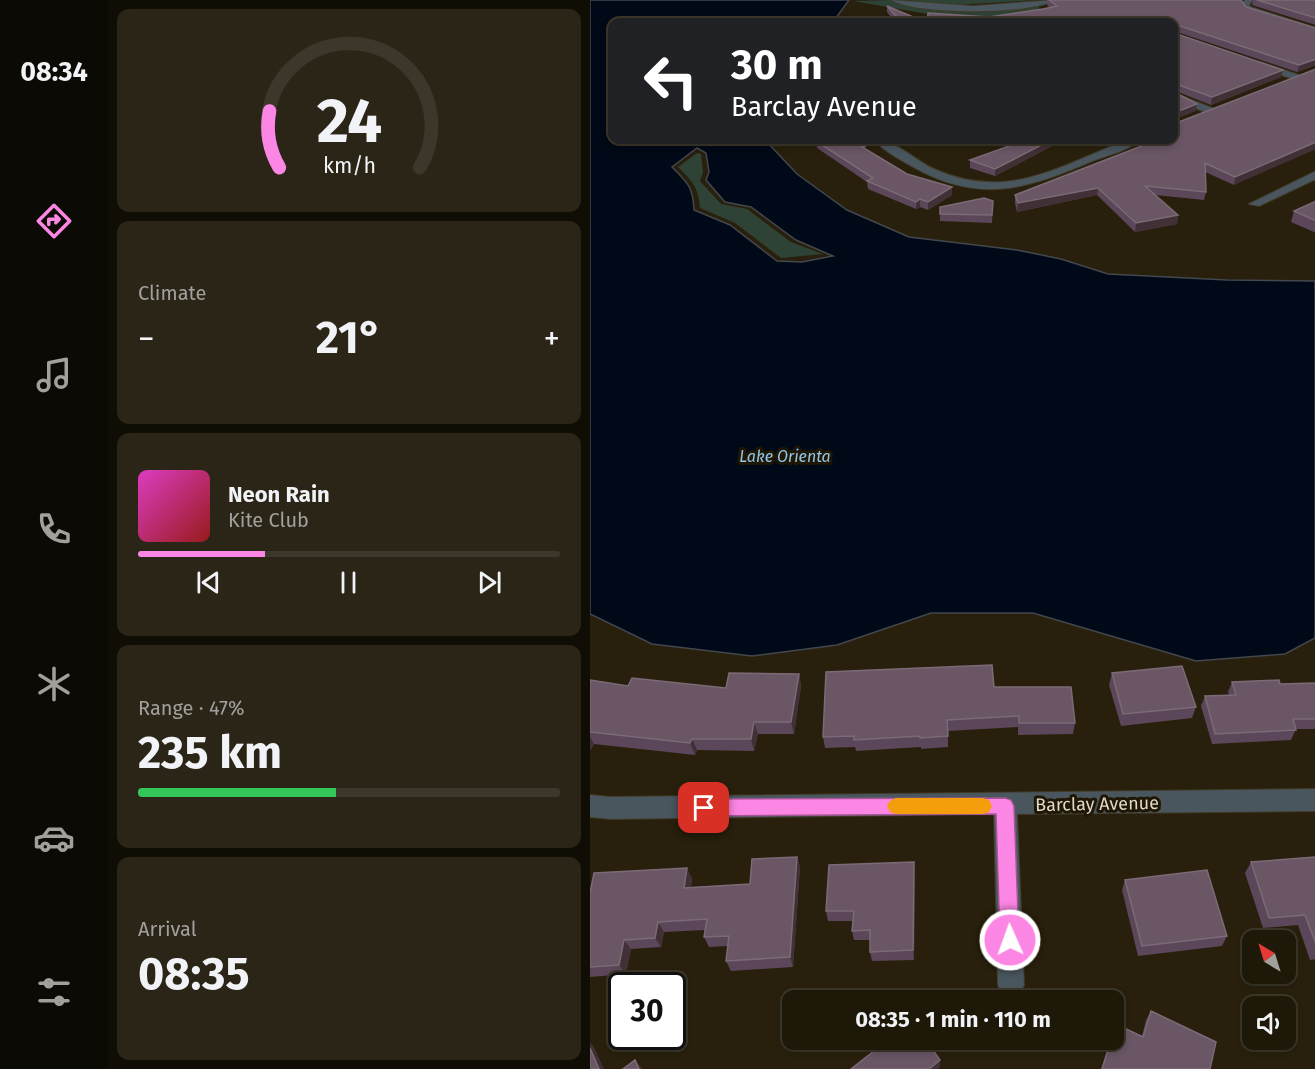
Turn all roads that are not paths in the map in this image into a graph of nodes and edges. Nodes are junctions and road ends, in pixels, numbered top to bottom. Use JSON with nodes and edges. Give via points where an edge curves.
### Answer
{"nodes":[{"id":1,"x":895,"y":0,"type":"edge"},
{"id":2,"x":1051,"y":0,"type":"edge"},
{"id":3,"x":1247,"y":2,"type":"edge"},
{"id":4,"x":1316,"y":31,"type":"edge"},
{"id":5,"x":1252,"y":62,"type":"edge"},
{"id":6,"x":1275,"y":86,"type":"edge"},
{"id":7,"x":1178,"y":98,"type":"edge"},
{"id":8,"x":1222,"y":106,"type":"edge"},
{"id":9,"x":1211,"y":111,"type":"junction"},
{"id":10,"x":1192,"y":118,"type":"edge"},
{"id":11,"x":884,"y":144,"type":"edge"},
{"id":12,"x":1116,"y":144,"type":"edge"},
{"id":13,"x":1316,"y":174,"type":"edge"},
{"id":14,"x":1301,"y":181,"type":"junction"},
{"id":15,"x":1316,"y":187,"type":"edge"},
{"id":16,"x":1254,"y":204,"type":"dead end"},
{"id":17,"x":1316,"y":800,"type":"edge"},
{"id":18,"x":590,"y":806,"type":"edge"},
{"id":19,"x":1005,"y":806,"type":"junction"},
{"id":20,"x":1011,"y":985,"type":"dead end"}],
"edges":[{"from":1,"to":2,"type":"street","via":[[954,7]]},
{"from":3,"to":4,"type":"street","via":[[1258,13]]},
{"from":5,"to":6,"type":"street","via":[[1301,76]]},
{"from":7,"to":9,"type":"street"},
{"from":8,"to":9,"type":"street"},
{"from":9,"to":10,"type":"street"},
{"from":11,"to":12,"type":"street","via":[[909,162],[945,177],[993,187],[1022,183]]},
{"from":13,"to":14,"type":"street"},
{"from":14,"to":15,"type":"street"},
{"from":14,"to":16,"type":"street"},
{"from":17,"to":19,"type":"street","name":"Barclay Avenue"},
{"from":18,"to":19,"type":"street","name":"Barclay Avenue"},
{"from":19,"to":20,"type":"street"}]}
